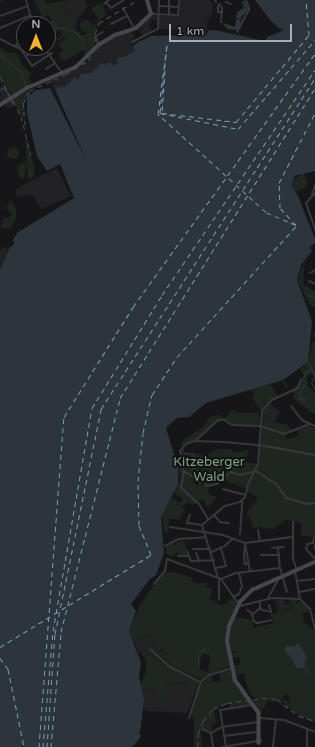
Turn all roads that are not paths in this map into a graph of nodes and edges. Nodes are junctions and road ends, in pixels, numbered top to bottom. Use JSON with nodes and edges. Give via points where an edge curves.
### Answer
{"nodes":[{"id":1,"x":26,"y":0,"type":"edge"},
{"id":2,"x":124,"y":0,"type":"edge"},
{"id":3,"x":147,"y":0,"type":"edge"},
{"id":4,"x":159,"y":0,"type":"edge"},
{"id":5,"x":169,"y":0,"type":"edge"},
{"id":6,"x":179,"y":0,"type":"edge"},
{"id":7,"x":246,"y":0,"type":"edge"},
{"id":8,"x":106,"y":2,"type":"edge"},
{"id":9,"x":120,"y":3,"type":"junction"},
{"id":10,"x":219,"y":5,"type":"dead end"},
{"id":11,"x":27,"y":6,"type":"junction"},
{"id":12,"x":159,"y":6,"type":"junction"},
{"id":13,"x":169,"y":7,"type":"junction"},
{"id":14,"x":178,"y":7,"type":"junction"},
{"id":15,"x":152,"y":14,"type":"junction"},
{"id":16,"x":30,"y":15,"type":"joint"},
{"id":17,"x":158,"y":15,"type":"junction"},
{"id":18,"x":168,"y":15,"type":"junction"},
{"id":19,"x":0,"y":16,"type":"edge"},
{"id":20,"x":127,"y":16,"type":"junction"},
{"id":21,"x":221,"y":22,"type":"dead end"},
{"id":22,"x":111,"y":24,"type":"dead end"},
{"id":23,"x":1,"y":29,"type":"edge"},
{"id":24,"x":134,"y":29,"type":"junction"},
{"id":25,"x":103,"y":32,"type":"dead end"},
{"id":26,"x":237,"y":32,"type":"dead end"},
{"id":27,"x":0,"y":39,"type":"edge"},
{"id":28,"x":132,"y":42,"type":"dead end"},
{"id":29,"x":14,"y":46,"type":"edge"},
{"id":30,"x":99,"y":46,"type":"junction"},
{"id":31,"x":26,"y":56,"type":"edge"},
{"id":32,"x":47,"y":56,"type":"edge"},
{"id":33,"x":50,"y":56,"type":"edge"},
{"id":34,"x":55,"y":63,"type":"junction"},
{"id":35,"x":46,"y":69,"type":"dead end"},
{"id":36,"x":62,"y":74,"type":"junction"},
{"id":37,"x":0,"y":90,"type":"edge"},
{"id":38,"x":10,"y":99,"type":"junction"},
{"id":39,"x":14,"y":104,"type":"dead end"},
{"id":40,"x":0,"y":105,"type":"edge"},
{"id":41,"x":315,"y":185,"type":"edge"},
{"id":42,"x":315,"y":193,"type":"edge"},
{"id":43,"x":312,"y":196,"type":"junction"},
{"id":44,"x":315,"y":198,"type":"edge"},
{"id":45,"x":315,"y":227,"type":"edge"},
{"id":46,"x":315,"y":270,"type":"edge"},
{"id":47,"x":310,"y":273,"type":"dead end"},
{"id":48,"x":309,"y":281,"type":"dead end"},
{"id":49,"x":315,"y":284,"type":"edge"},
{"id":50,"x":301,"y":379,"type":"dead end"},
{"id":51,"x":291,"y":406,"type":"dead end"},
{"id":52,"x":310,"y":424,"type":"junction"},
{"id":53,"x":260,"y":426,"type":"junction"},
{"id":54,"x":315,"y":426,"type":"edge"},
{"id":55,"x":195,"y":441,"type":"junction"},
{"id":56,"x":261,"y":446,"type":"junction"},
{"id":57,"x":315,"y":455,"type":"edge"},
{"id":58,"x":184,"y":471,"type":"junction"},
{"id":59,"x":256,"y":471,"type":"junction"},
{"id":60,"x":224,"y":489,"type":"dead end"},
{"id":61,"x":246,"y":495,"type":"junction"},
{"id":62,"x":241,"y":502,"type":"junction"},
{"id":63,"x":315,"y":503,"type":"edge"},
{"id":64,"x":190,"y":515,"type":"dead end"},
{"id":65,"x":214,"y":515,"type":"junction"},
{"id":66,"x":208,"y":519,"type":"junction"},
{"id":67,"x":293,"y":522,"type":"dead end"},
{"id":68,"x":229,"y":523,"type":"dead end"},
{"id":69,"x":202,"y":525,"type":"junction"},
{"id":70,"x":170,"y":527,"type":"dead end"},
{"id":71,"x":258,"y":530,"type":"dead end"},
{"id":72,"x":204,"y":532,"type":"junction"},
{"id":73,"x":240,"y":534,"type":"dead end"},
{"id":74,"x":205,"y":537,"type":"junction"},
{"id":75,"x":293,"y":537,"type":"junction"},
{"id":76,"x":232,"y":538,"type":"junction"},
{"id":77,"x":314,"y":538,"type":"dead end"},
{"id":78,"x":260,"y":541,"type":"junction"},
{"id":79,"x":245,"y":543,"type":"junction"},
{"id":80,"x":315,"y":545,"type":"edge"},
{"id":81,"x":165,"y":546,"type":"dead end"},
{"id":82,"x":284,"y":547,"type":"dead end"},
{"id":83,"x":221,"y":548,"type":"junction"},
{"id":84,"x":272,"y":548,"type":"dead end"},
{"id":85,"x":278,"y":548,"type":"junction"},
{"id":86,"x":193,"y":549,"type":"dead end"},
{"id":87,"x":187,"y":551,"type":"dead end"},
{"id":88,"x":210,"y":551,"type":"junction"},
{"id":89,"x":196,"y":553,"type":"dead end"},
{"id":90,"x":261,"y":555,"type":"dead end"},
{"id":91,"x":278,"y":555,"type":"junction"},
{"id":92,"x":178,"y":556,"type":"dead end"},
{"id":93,"x":189,"y":556,"type":"junction"},
{"id":94,"x":214,"y":560,"type":"junction"},
{"id":95,"x":315,"y":560,"type":"edge"},
{"id":96,"x":199,"y":561,"type":"junction"},
{"id":97,"x":216,"y":568,"type":"junction"},
{"id":98,"x":280,"y":568,"type":"junction"},
{"id":99,"x":296,"y":570,"type":"junction"},
{"id":100,"x":250,"y":571,"type":"junction"},
{"id":101,"x":239,"y":572,"type":"junction"},
{"id":102,"x":281,"y":577,"type":"junction"},
{"id":103,"x":219,"y":578,"type":"junction"},
{"id":104,"x":315,"y":579,"type":"edge"},
{"id":105,"x":297,"y":581,"type":"junction"},
{"id":106,"x":154,"y":584,"type":"dead end"},
{"id":107,"x":315,"y":589,"type":"edge"},
{"id":108,"x":287,"y":592,"type":"dead end"},
{"id":109,"x":299,"y":592,"type":"junction"},
{"id":110,"x":234,"y":598,"type":"junction"},
{"id":111,"x":268,"y":598,"type":"junction"},
{"id":112,"x":300,"y":599,"type":"junction"},
{"id":113,"x":218,"y":600,"type":"dead end"},
{"id":114,"x":260,"y":602,"type":"junction"},
{"id":115,"x":238,"y":605,"type":"junction"},
{"id":116,"x":269,"y":605,"type":"dead end"},
{"id":117,"x":259,"y":609,"type":"junction"},
{"id":118,"x":247,"y":610,"type":"dead end"},
{"id":119,"x":253,"y":614,"type":"junction"},
{"id":120,"x":272,"y":620,"type":"dead end"},
{"id":121,"x":315,"y":630,"type":"edge"},
{"id":122,"x":150,"y":649,"type":"dead end"},
{"id":123,"x":232,"y":668,"type":"junction"},
{"id":124,"x":201,"y":682,"type":"junction"},
{"id":125,"x":250,"y":702,"type":"junction"},
{"id":126,"x":189,"y":718,"type":"dead end"},
{"id":127,"x":276,"y":719,"type":"junction"},
{"id":128,"x":260,"y":720,"type":"junction"},
{"id":129,"x":222,"y":728,"type":"junction"},
{"id":130,"x":202,"y":729,"type":"dead end"},
{"id":131,"x":307,"y":730,"type":"junction"},
{"id":132,"x":259,"y":732,"type":"junction"},
{"id":133,"x":315,"y":732,"type":"edge"},
{"id":134,"x":211,"y":733,"type":"junction"},
{"id":135,"x":224,"y":736,"type":"junction"},
{"id":136,"x":259,"y":743,"type":"edge"},
{"id":137,"x":225,"y":746,"type":"edge"},
{"id":138,"x":213,"y":747,"type":"edge"},
{"id":139,"x":273,"y":747,"type":"edge"},
{"id":140,"x":307,"y":747,"type":"edge"}],
"edges":[{"from":1,"to":11,"type":"street"},
{"from":2,"to":9,"type":"street"},
{"from":3,"to":15,"type":"street"},
{"from":4,"to":12,"type":"street"},
{"from":5,"to":13,"type":"street"},
{"from":6,"to":14,"type":"street"},
{"from":7,"to":26,"type":"street","via":[[249,10]]},
{"from":8,"to":9,"type":"street","via":[[111,8]]},
{"from":9,"to":20,"type":"street"},
{"from":10,"to":21,"type":"street","via":[[218,12],[222,12]]},
{"from":11,"to":16,"type":"street"},
{"from":11,"to":19,"type":"street"},
{"from":12,"to":13,"type":"street"},
{"from":12,"to":17,"type":"street"},
{"from":13,"to":14,"type":"street"},
{"from":13,"to":18,"type":"street"},
{"from":14,"to":18,"type":"street","via":[[178,15]]},
{"from":15,"to":17,"type":"street"},
{"from":15,"to":24,"type":"street"},
{"from":16,"to":23,"type":"street"},
{"from":17,"to":18,"type":"street"},
{"from":17,"to":28,"type":"street","via":[[158,29]]},
{"from":20,"to":22,"type":"street"},
{"from":20,"to":24,"type":"street"},
{"from":24,"to":30,"type":"street","via":[[115,34]]},
{"from":25,"to":30,"type":"street","via":[[96,36]]},
{"from":27,"to":29,"type":"street"},
{"from":30,"to":36,"type":"street","via":[[82,63]]},
{"from":31,"to":32,"type":"street","via":[[32,66]]},
{"from":33,"to":34,"type":"street"},
{"from":34,"to":35,"type":"street"},
{"from":34,"to":36,"type":"street"},
{"from":36,"to":38,"type":"street","via":[[27,88]]},
{"from":37,"to":38,"type":"street","via":[[5,88]]},
{"from":38,"to":39,"type":"street"},
{"from":38,"to":40,"type":"street"},
{"from":41,"to":43,"type":"street"},
{"from":42,"to":43,"type":"street"},
{"from":43,"to":44,"type":"street"},
{"from":43,"to":45,"type":"street","via":[[306,202]]},
{"from":46,"to":47,"type":"street"},
{"from":48,"to":49,"type":"street"},
{"from":50,"to":53,"type":"street","via":[[296,390],[266,405],[261,414]]},
{"from":51,"to":52,"type":"street","via":[[300,419]]},
{"from":52,"to":53,"type":"street","via":[[284,434]]},
{"from":52,"to":54,"type":"street"},
{"from":53,"to":55,"type":"street","via":[[232,425],[224,420],[218,420]]},
{"from":53,"to":56,"type":"street"},
{"from":55,"to":56,"type":"street"},
{"from":55,"to":58,"type":"street","via":[[181,447],[180,456]]},
{"from":56,"to":57,"type":"street"},
{"from":56,"to":59,"type":"street"},
{"from":58,"to":59,"type":"street","via":[[208,486],[217,484],[231,472],[240,475]]},
{"from":58,"to":66,"type":"street","via":[[181,488],[199,504]]},
{"from":59,"to":61,"type":"street","via":[[248,484]]},
{"from":59,"to":63,"type":"street","via":[[276,484],[286,498],[308,504]]},
{"from":60,"to":61,"type":"street"},
{"from":61,"to":62,"type":"street"},
{"from":62,"to":65,"type":"street","via":[[225,506]]},
{"from":62,"to":73,"type":"street"},
{"from":64,"to":69,"type":"street","via":[[187,523]]},
{"from":65,"to":66,"type":"street"},
{"from":65,"to":68,"type":"street","via":[[220,522]]},
{"from":66,"to":69,"type":"street"},
{"from":67,"to":75,"type":"street"},
{"from":69,"to":72,"type":"street"},
{"from":70,"to":72,"type":"street"},
{"from":71,"to":78,"type":"street"},
{"from":72,"to":74,"type":"street"},
{"from":72,"to":76,"type":"street"},
{"from":74,"to":81,"type":"street","via":[[179,539]]},
{"from":74,"to":88,"type":"street"},
{"from":75,"to":78,"type":"street"},
{"from":75,"to":99,"type":"street"},
{"from":76,"to":79,"type":"street"},
{"from":76,"to":83,"type":"street"},
{"from":77,"to":80,"type":"street"},
{"from":78,"to":79,"type":"street"},
{"from":79,"to":100,"type":"street"},
{"from":80,"to":95,"type":"street","via":[[307,544],[306,549]]},
{"from":82,"to":85,"type":"street"},
{"from":83,"to":88,"type":"street"},
{"from":83,"to":97,"type":"street","via":[[226,566]]},
{"from":84,"to":85,"type":"street"},
{"from":85,"to":91,"type":"street"},
{"from":86,"to":88,"type":"street"},
{"from":87,"to":93,"type":"street"},
{"from":88,"to":94,"type":"street"},
{"from":89,"to":96,"type":"street"},
{"from":90,"to":91,"type":"street"},
{"from":91,"to":98,"type":"street"},
{"from":92,"to":93,"type":"street"},
{"from":93,"to":96,"type":"street","via":[[190,561]]},
{"from":94,"to":96,"type":"street"},
{"from":94,"to":97,"type":"street"},
{"from":95,"to":99,"type":"street"},
{"from":97,"to":103,"type":"street"},
{"from":98,"to":100,"type":"street"},
{"from":98,"to":102,"type":"street"},
{"from":99,"to":102,"type":"street"},
{"from":99,"to":105,"type":"street"},
{"from":100,"to":101,"type":"street"},
{"from":101,"to":103,"type":"street"},
{"from":101,"to":110,"type":"street","via":[[242,586],[239,595]]},
{"from":102,"to":108,"type":"street"},
{"from":102,"to":111,"type":"street"},
{"from":102,"to":115,"type":"street","via":[[248,593]]},
{"from":103,"to":106,"type":"street","via":[[167,559],[164,571]]},
{"from":103,"to":110,"type":"street"},
{"from":103,"to":113,"type":"street"},
{"from":104,"to":105,"type":"street"},
{"from":105,"to":109,"type":"street"},
{"from":107,"to":109,"type":"street"},
{"from":109,"to":112,"type":"street"},
{"from":110,"to":115,"type":"street"},
{"from":111,"to":112,"type":"street"},
{"from":111,"to":114,"type":"street"},
{"from":112,"to":121,"type":"street","via":[[311,610]]},
{"from":114,"to":115,"type":"street"},
{"from":114,"to":117,"type":"street"},
{"from":115,"to":123,"type":"street","via":[[227,635]]},
{"from":116,"to":117,"type":"street","via":[[272,612]]},
{"from":117,"to":119,"type":"street"},
{"from":118,"to":119,"type":"street"},
{"from":119,"to":120,"type":"street","via":[[256,622]]},
{"from":122,"to":124,"type":"street","via":[[169,666]]},
{"from":123,"to":124,"type":"street","via":[[209,675]]},
{"from":123,"to":125,"type":"street","via":[[240,691]]},
{"from":124,"to":126,"type":"street"},
{"from":125,"to":128,"type":"street","via":[[259,711]]},
{"from":125,"to":129,"type":"street","via":[[220,710]]},
{"from":127,"to":128,"type":"street"},
{"from":127,"to":131,"type":"street"},
{"from":127,"to":139,"type":"street"},
{"from":128,"to":129,"type":"street"},
{"from":128,"to":132,"type":"street"},
{"from":129,"to":134,"type":"street"},
{"from":129,"to":135,"type":"street"},
{"from":130,"to":134,"type":"street"},
{"from":131,"to":133,"type":"street"},
{"from":131,"to":140,"type":"street"},
{"from":132,"to":135,"type":"street"},
{"from":132,"to":136,"type":"street"},
{"from":134,"to":138,"type":"street"},
{"from":135,"to":137,"type":"street"},
{"from":136,"to":137,"type":"street"}]}
